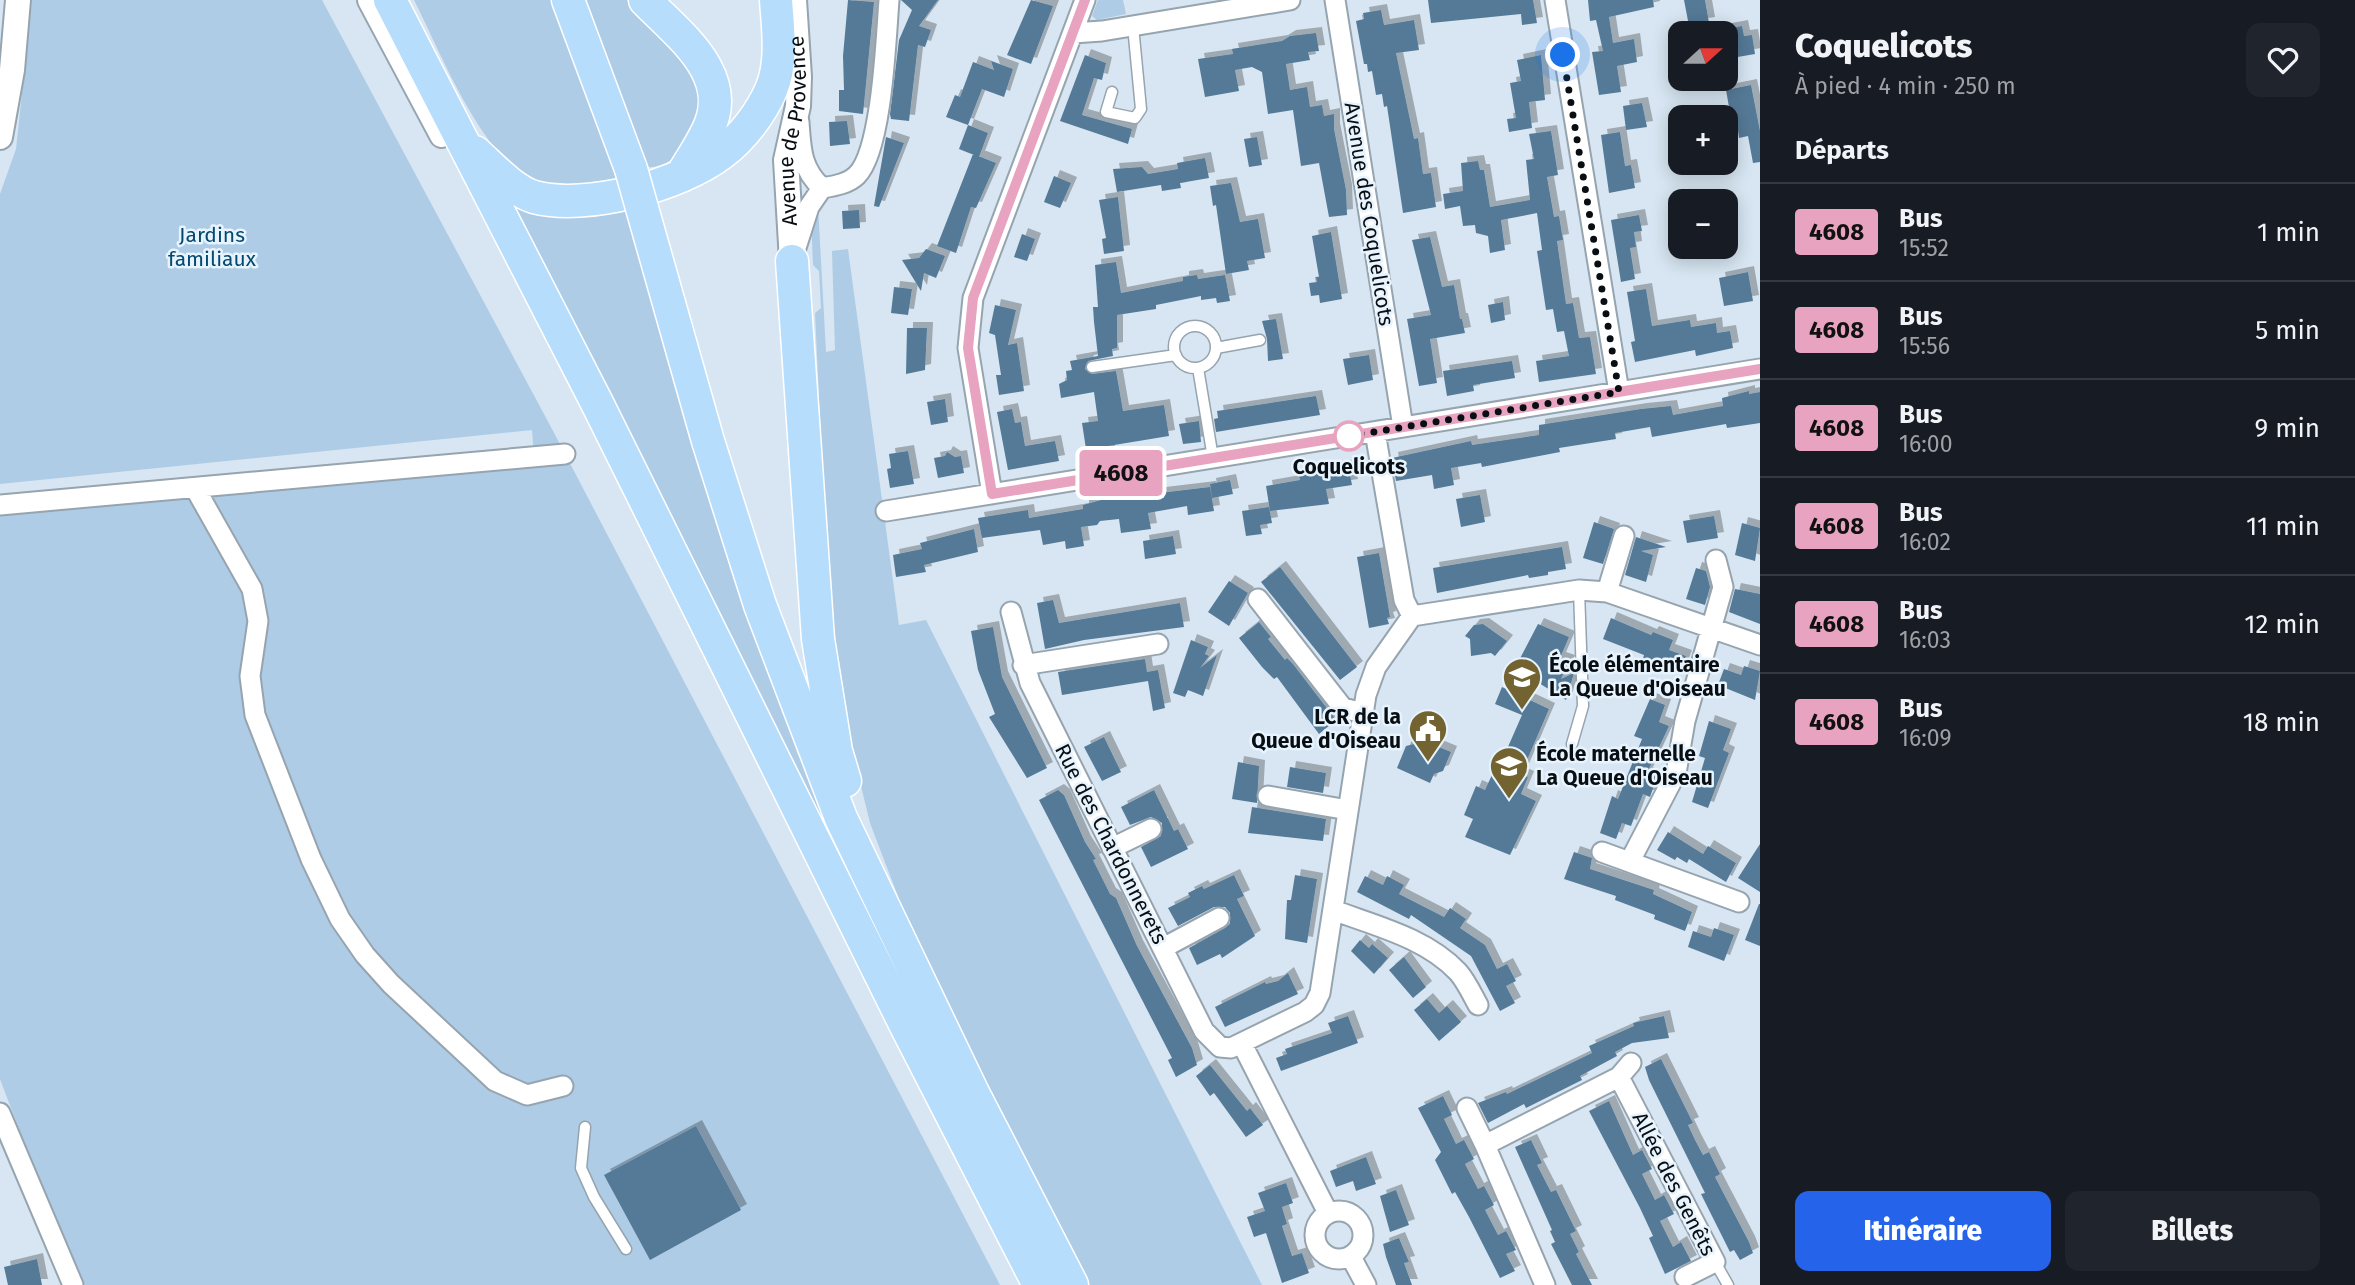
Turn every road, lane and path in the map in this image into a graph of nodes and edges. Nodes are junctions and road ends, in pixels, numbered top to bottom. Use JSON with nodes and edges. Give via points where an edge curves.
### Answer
{"nodes":[{"id":1,"x":18,"y":0,"type":"edge"},
{"id":2,"x":370,"y":0,"type":"edge"},
{"id":3,"x":390,"y":0,"type":"edge"},
{"id":4,"x":568,"y":0,"type":"edge"},
{"id":5,"x":645,"y":0,"type":"edge"},
{"id":6,"x":776,"y":0,"type":"edge"},
{"id":7,"x":794,"y":0,"type":"edge"},
{"id":8,"x":889,"y":0,"type":"edge"},
{"id":9,"x":1085,"y":0,"type":"edge"},
{"id":10,"x":1290,"y":0,"type":"edge"},
{"id":11,"x":1335,"y":0,"type":"edge"},
{"id":12,"x":1555,"y":0,"type":"edge"},
{"id":13,"x":1133,"y":26,"type":"junction"},
{"id":14,"x":1073,"y":33,"type":"junction"},
{"id":15,"x":1112,"y":92,"type":"dead end"},
{"id":16,"x":798,"y":106,"type":"junction"},
{"id":17,"x":0,"y":137,"type":"edge"},
{"id":18,"x":461,"y":139,"type":"junction"},
{"id":19,"x":682,"y":175,"type":"junction"},
{"id":20,"x":822,"y":188,"type":"junction"},
{"id":21,"x":792,"y":261,"type":"junction"},
{"id":22,"x":1260,"y":340,"type":"dead end"},
{"id":23,"x":568,"y":346,"type":"junction"},
{"id":24,"x":1216,"y":348,"type":"junction"},
{"id":25,"x":1176,"y":355,"type":"junction"},
{"id":26,"x":1092,"y":367,"type":"dead end"},
{"id":27,"x":1198,"y":368,"type":"junction"},
{"id":28,"x":1760,"y":369,"type":"edge"},
{"id":29,"x":1619,"y":392,"type":"junction"},
{"id":30,"x":1403,"y":427,"type":"junction"},
{"id":31,"x":1375,"y":432,"type":"junction"},
{"id":32,"x":565,"y":454,"type":"dead end"},
{"id":33,"x":1213,"y":458,"type":"junction"},
{"id":34,"x":195,"y":488,"type":"junction"},
{"id":35,"x":992,"y":494,"type":"junction"},
{"id":36,"x":0,"y":505,"type":"edge"},
{"id":37,"x":886,"y":511,"type":"dead end"},
{"id":38,"x":1623,"y":536,"type":"dead end"},
{"id":39,"x":1716,"y":560,"type":"dead end"},
{"id":40,"x":1580,"y":590,"type":"junction"},
{"id":41,"x":1607,"y":592,"type":"junction"},
{"id":42,"x":1258,"y":599,"type":"dead end"},
{"id":43,"x":1011,"y":612,"type":"dead end"},
{"id":44,"x":1412,"y":616,"type":"junction"},
{"id":45,"x":1713,"y":630,"type":"junction"},
{"id":46,"x":1158,"y":643,"type":"dead end"},
{"id":47,"x":1760,"y":645,"type":"edge"},
{"id":48,"x":1023,"y":664,"type":"junction"},
{"id":49,"x":1363,"y":713,"type":"junction"},
{"id":50,"x":1572,"y":744,"type":"dead end"},
{"id":51,"x":1268,"y":796,"type":"dead end"},
{"id":52,"x":1348,"y":810,"type":"junction"},
{"id":53,"x":1151,"y":829,"type":"dead end"},
{"id":54,"x":1112,"y":848,"type":"junction"},
{"id":55,"x":1602,"y":852,"type":"dead end"},
{"id":56,"x":1630,"y":861,"type":"junction"},
{"id":57,"x":1739,"y":902,"type":"dead end"},
{"id":58,"x":1333,"y":910,"type":"junction"},
{"id":59,"x":886,"y":912,"type":"junction"},
{"id":60,"x":1219,"y":918,"type":"dead end"},
{"id":61,"x":1163,"y":948,"type":"junction"},
{"id":62,"x":1478,"y":1005,"type":"dead end"},
{"id":63,"x":1242,"y":1044,"type":"junction"},
{"id":64,"x":564,"y":1086,"type":"dead end"},
{"id":65,"x":1467,"y":1108,"type":"dead end"},
{"id":66,"x":0,"y":1113,"type":"edge"},
{"id":67,"x":585,"y":1127,"type":"dead end"},
{"id":68,"x":1485,"y":1145,"type":"junction"},
{"id":69,"x":1328,"y":1213,"type":"junction"},
{"id":70,"x":626,"y":1249,"type":"dead end"},
{"id":71,"x":1351,"y":1257,"type":"junction"},
{"id":72,"x":1716,"y":1262,"type":"junction"},
{"id":73,"x":1685,"y":1277,"type":"dead end"},
{"id":74,"x":73,"y":1285,"type":"edge"},
{"id":75,"x":1039,"y":1285,"type":"edge"},
{"id":76,"x":1072,"y":1285,"type":"edge"},
{"id":77,"x":1366,"y":1285,"type":"edge"},
{"id":78,"x":1545,"y":1285,"type":"edge"},
{"id":79,"x":1728,"y":1285,"type":"edge"}],
"edges":[{"from":1,"to":17,"type":"street"},
{"from":2,"to":23,"type":"street","via":[[526,291]]},
{"from":3,"to":18,"type":"main road"},
{"from":4,"to":59,"type":"main road","bridge":true,"via":[[631,169],[760,605],[841,818]]},
{"from":5,"to":19,"type":"main road","via":[[707,66],[713,85],[715,111]]},
{"from":6,"to":19,"type":"main road","via":[[779,53],[772,88],[740,136],[703,166]]},
{"from":7,"to":16,"type":"street","name":"Avenue de Provence"},
{"from":8,"to":20,"type":"street","via":[[877,128],[858,174],[842,184]]},
{"from":9,"to":14,"type":"street"},
{"from":10,"to":13,"type":"street"},
{"from":11,"to":30,"type":"street","name":"Avenue des Coquelicots"},
{"from":12,"to":29,"type":"street"},
{"from":13,"to":14,"type":"street"},
{"from":13,"to":15,"type":"lane","via":[[1141,109],[1135,118],[1106,112]]},
{"from":14,"to":35,"type":"street","via":[[973,298],[968,348]]},
{"from":16,"to":20,"type":"street","via":[[802,162]]},
{"from":16,"to":21,"type":"street","name":"Avenue de Provence","via":[[786,160]]},
{"from":18,"to":19,"type":"main road","via":[[534,197],[609,197]]},
{"from":18,"to":23,"type":"main road"},
{"from":20,"to":21,"type":"street","via":[[809,207]]},
{"from":21,"to":59,"type":"main road","via":[[818,639],[836,751]]},
{"from":22,"to":24,"type":"lane"},
{"from":23,"to":75,"type":"main road"},
{"from":24,"to":25,"type":"lane","via":[[1207,330],[1188,327],[1178,335]]},
{"from":24,"to":27,"type":"lane","via":[[1210,361]]},
{"from":25,"to":26,"type":"lane"},
{"from":25,"to":27,"type":"lane","via":[[1185,365]]},
{"from":27,"to":33,"type":"lane"},
{"from":28,"to":29,"type":"street"},
{"from":29,"to":30,"type":"street"},
{"from":30,"to":31,"type":"street"},
{"from":31,"to":33,"type":"street"},
{"from":31,"to":44,"type":"street","via":[[1404,600]]},
{"from":32,"to":34,"type":"street"},
{"from":33,"to":35,"type":"street"},
{"from":34,"to":36,"type":"street"},
{"from":34,"to":64,"type":"street","via":[[251,589],[258,621],[250,676],[255,715],[311,859],[345,928],[391,985],[495,1081],[527,1095]]},
{"from":35,"to":37,"type":"street"},
{"from":38,"to":41,"type":"street"},
{"from":39,"to":45,"type":"street","via":[[1723,587]]},
{"from":40,"to":41,"type":"street"},
{"from":40,"to":44,"type":"street"},
{"from":40,"to":50,"type":"lane","via":[[1583,706]]},
{"from":41,"to":45,"type":"street"},
{"from":42,"to":49,"type":"street","via":[[1343,708]]},
{"from":43,"to":48,"type":"street","name":"Rue des Chardonnerets"},
{"from":44,"to":49,"type":"street","via":[[1377,667]]},
{"from":45,"to":47,"type":"street"},
{"from":45,"to":56,"type":"street","via":[[1685,721],[1676,773]]},
{"from":46,"to":48,"type":"street"},
{"from":48,"to":54,"type":"street","name":"Rue des Chardonnerets"},
{"from":49,"to":52,"type":"street"},
{"from":51,"to":52,"type":"street"},
{"from":52,"to":58,"type":"street"},
{"from":53,"to":54,"type":"street"},
{"from":54,"to":61,"type":"street","name":"Rue des Chardonnerets"},
{"from":55,"to":56,"type":"street"},
{"from":56,"to":57,"type":"street"},
{"from":58,"to":62,"type":"street","via":[[1430,950],[1459,973]]},
{"from":58,"to":63,"type":"street","via":[[1320,993],[1314,1005]]},
{"from":59,"to":76,"type":"main road"},
{"from":60,"to":61,"type":"street"},
{"from":61,"to":63,"type":"street","name":"Rue des Chardonnerets","via":[[1210,1040],[1220,1047]]},
{"from":63,"to":69,"type":"street"},
{"from":65,"to":68,"type":"street"},
{"from":66,"to":74,"type":"street"},
{"from":67,"to":70,"type":"lane","via":[[581,1168]]},
{"from":68,"to":72,"type":"street","name":"Allée des Genêts","via":[[1625,1070]]},
{"from":68,"to":78,"type":"street"},
{"from":69,"to":71,"type":"street","via":[[1348,1213],[1362,1229],[1359,1250]]},
{"from":69,"to":71,"type":"street","via":[[1318,1223],[1316,1241],[1331,1258]]},
{"from":71,"to":77,"type":"street"},
{"from":72,"to":73,"type":"street","name":"Allée des Genêts"},
{"from":72,"to":79,"type":"lane"}]}
